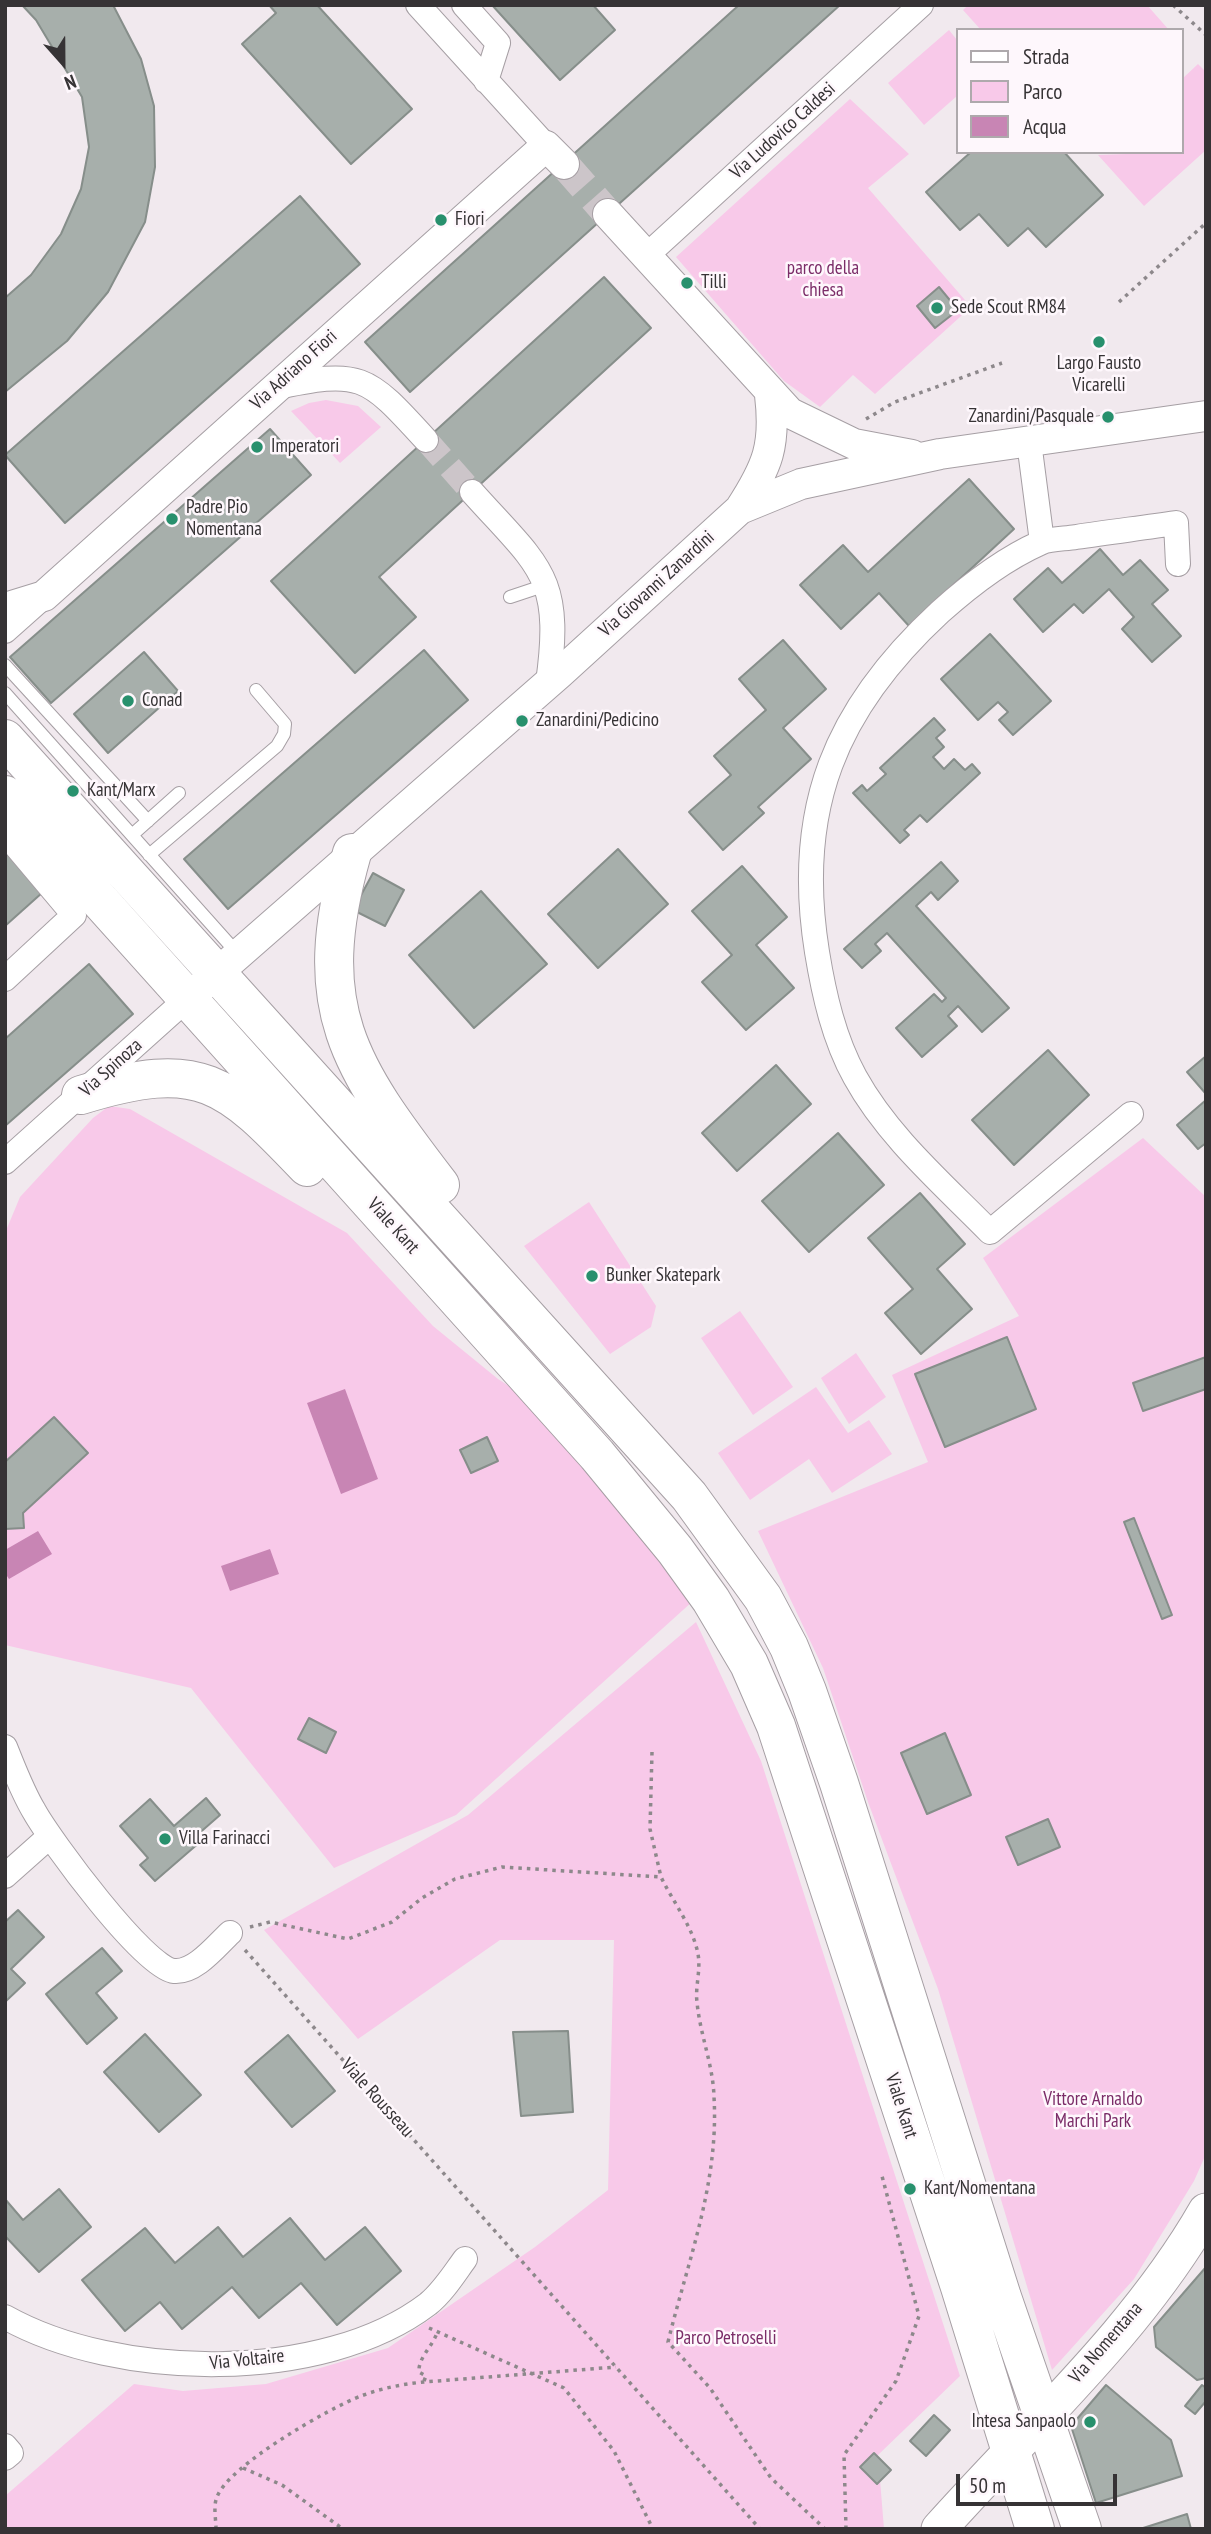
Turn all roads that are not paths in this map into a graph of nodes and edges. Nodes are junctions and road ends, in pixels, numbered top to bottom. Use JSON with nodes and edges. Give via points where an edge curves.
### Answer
{"nodes":[{"id":1,"x":418,"y":5,"type":"edge"},
{"id":2,"x":464,"y":5,"type":"edge"},
{"id":3,"x":921,"y":5,"type":"edge"},
{"id":4,"x":486,"y":81,"type":"junction"},
{"id":5,"x":555,"y":155,"type":"joint"},
{"id":6,"x":608,"y":214,"type":"tunnel mouth"},
{"id":7,"x":646,"y":256,"type":"junction"},
{"id":8,"x":273,"y":388,"type":"junction"},
{"id":9,"x":770,"y":395,"type":"junction"},
{"id":10,"x":1206,"y":416,"type":"edge"},
{"id":11,"x":426,"y":440,"type":"tunnel mouth"},
{"id":12,"x":1029,"y":442,"type":"junction"},
{"id":13,"x":940,"y":454,"type":"junction"},
{"id":14,"x":472,"y":492,"type":"tunnel mouth"},
{"id":15,"x":740,"y":509,"type":"junction"},
{"id":16,"x":1042,"y":542,"type":"junction"},
{"id":17,"x":1178,"y":564,"type":"dead end"},
{"id":18,"x":547,"y":584,"type":"junction"},
{"id":19,"x":44,"y":596,"type":"junction"},
{"id":20,"x":510,"y":597,"type":"dead end"},
{"id":21,"x":5,"y":608,"type":"edge"},
{"id":22,"x":5,"y":631,"type":"edge"},
{"id":23,"x":5,"y":665,"type":"edge"},
{"id":24,"x":548,"y":683,"type":"junction"},
{"id":25,"x":256,"y":690,"type":"dead end"},
{"id":26,"x":5,"y":693,"type":"edge"},
{"id":27,"x":5,"y":738,"type":"edge"},
{"id":28,"x":179,"y":793,"type":"dead end"},
{"id":29,"x":5,"y":795,"type":"edge"},
{"id":30,"x":148,"y":821,"type":"junction"},
{"id":31,"x":5,"y":833,"type":"edge"},
{"id":32,"x":132,"y":835,"type":"junction"},
{"id":33,"x":352,"y":853,"type":"junction"},
{"id":34,"x":149,"y":855,"type":"junction"},
{"id":35,"x":214,"y":975,"type":"junction"},
{"id":36,"x":5,"y":979,"type":"edge"},
{"id":37,"x":81,"y":1095,"type":"junction"},
{"id":38,"x":1131,"y":1114,"type":"dead end"},
{"id":39,"x":5,"y":1162,"type":"edge"},
{"id":40,"x":429,"y":1267,"type":"junction"},
{"id":41,"x":522,"y":1310,"type":"junction"},
{"id":42,"x":763,"y":1598,"type":"junction"},
{"id":43,"x":756,"y":1677,"type":"junction"},
{"id":44,"x":5,"y":1747,"type":"edge"},
{"id":45,"x":789,"y":1763,"type":"junction"},
{"id":46,"x":839,"y":1783,"type":"junction"},
{"id":47,"x":50,"y":1836,"type":"junction"},
{"id":48,"x":5,"y":1876,"type":"edge"},
{"id":49,"x":230,"y":1933,"type":"road end"},
{"id":50,"x":1206,"y":2211,"type":"edge"},
{"id":51,"x":465,"y":2259,"type":"dead end"},
{"id":52,"x":5,"y":2317,"type":"edge"},
{"id":53,"x":1044,"y":2414,"type":"junction"},
{"id":54,"x":5,"y":2446,"type":"edge"},
{"id":55,"x":1009,"y":2450,"type":"junction"},
{"id":56,"x":5,"y":2458,"type":"edge"},
{"id":57,"x":939,"y":2529,"type":"edge"},
{"id":58,"x":1035,"y":2529,"type":"edge"},
{"id":59,"x":1082,"y":2529,"type":"edge"}],
"edges":[{"from":1,"to":4,"type":"street"},
{"from":2,"to":4,"type":"street","via":[[498,43]]},
{"from":3,"to":7,"type":"street","name":"Via Ludovico Caldesi"},
{"from":4,"to":5,"type":"street"},
{"from":5,"to":8,"type":"street","name":"Via Adriano Fiori"},
{"from":6,"to":7,"type":"street"},
{"from":7,"to":9,"type":"street"},
{"from":8,"to":11,"type":"street","via":[[332,377],[364,383],[395,406]]},
{"from":8,"to":19,"type":"street","name":"Via Adriano Fiori"},
{"from":9,"to":13,"type":"street","via":[[807,424],[854,444],[896,453]]},
{"from":9,"to":15,"type":"street","via":[[771,448]]},
{"from":10,"to":12,"type":"street","name":"Via Giovanni Zanardini"},
{"from":12,"to":13,"type":"street","name":"Via Giovanni Zanardini"},
{"from":12,"to":16,"type":"street"},
{"from":13,"to":15,"type":"street","name":"Via Giovanni Zanardini","via":[[802,484]]},
{"from":14,"to":18,"type":"street","via":[[533,560]]},
{"from":15,"to":24,"type":"street","name":"Via Giovanni Zanardini"},
{"from":16,"to":17,"type":"street","via":[[1175,523]]},
{"from":16,"to":38,"type":"street","via":[[949,604],[894,658],[863,698],[829,768],[816,810],[809,853],[813,929],[823,989],[855,1077],[896,1135],[990,1232]]},
{"from":18,"to":20,"type":"lane"},
{"from":18,"to":24,"type":"street","via":[[554,626]]},
{"from":19,"to":21,"type":"street","name":"Via Adriano Fiori"},
{"from":19,"to":22,"type":"street","name":"Via Adriano Fiori"},
{"from":23,"to":30,"type":"lane"},
{"from":24,"to":33,"type":"street","name":"Via Giovanni Zanardini"},
{"from":25,"to":34,"type":"lane","via":[[285,724],[281,740]]},
{"from":26,"to":32,"type":"lane"},
{"from":27,"to":35,"type":"main road","name":"Viale Kant"},
{"from":28,"to":30,"type":"lane"},
{"from":29,"to":35,"type":"main road","name":"Viale Kant"},
{"from":30,"to":32,"type":"lane"},
{"from":31,"to":36,"type":"street","via":[[74,915]]},
{"from":32,"to":34,"type":"lane"},
{"from":33,"to":35,"type":"street","name":"Via Giovanni Zanardini"},
{"from":33,"to":41,"type":"main road","via":[[336,915],[334,948],[336,996],[345,1040],[372,1094],[485,1247]]},
{"from":34,"to":35,"type":"lane"},
{"from":35,"to":37,"type":"street","name":"Via Spinoza"},
{"from":35,"to":40,"type":"main road","name":"Viale Kant"},
{"from":35,"to":41,"type":"main road","name":"Viale Kant"},
{"from":37,"to":39,"type":"street","name":"Via Spinoza"},
{"from":37,"to":40,"type":"main road","via":[[152,1078],[195,1081],[220,1089],[253,1112],[343,1202]]},
{"from":40,"to":43,"type":"main road","name":"Viale Kant","via":[[675,1549]]},
{"from":41,"to":42,"type":"main road","name":"Viale Kant","via":[[688,1496]]},
{"from":42,"to":43,"type":"street","name":"Viale Kant","via":[[800,1691],[801,1714],[793,1719],[784,1717]]},
{"from":42,"to":46,"type":"main road","name":"Viale Kant","via":[[789,1647]]},
{"from":43,"to":45,"type":"main road","name":"Viale Kant"},
{"from":44,"to":47,"type":"street"},
{"from":45,"to":46,"type":"street","name":"Viale Kant","via":[[793,1741],[810,1736],[818,1742]]},
{"from":45,"to":55,"type":"main road","name":"Viale Kant"},
{"from":46,"to":53,"type":"main road","name":"Viale Kant","via":[[1002,2297]]},
{"from":47,"to":48,"type":"street"},
{"from":47,"to":49,"type":"street","via":[[91,1892],[162,1968],[175,1972],[189,1968]]},
{"from":50,"to":53,"type":"main road","name":"Via Nomentana","via":[[1149,2294]]},
{"from":51,"to":52,"type":"street","name":"Via Voltaire","via":[[428,2303],[394,2324],[336,2346],[252,2363],[186,2365],[134,2359],[55,2340]]},
{"from":53,"to":55,"type":"main road","name":"Via Nomentana"},
{"from":53,"to":59,"type":"main road","name":"Viale Kant"},
{"from":54,"to":56,"type":"street","via":[[11,2453]]},
{"from":55,"to":57,"type":"main road","name":"Via Nomentana"},
{"from":55,"to":58,"type":"main road","name":"Viale Kant"}]}
